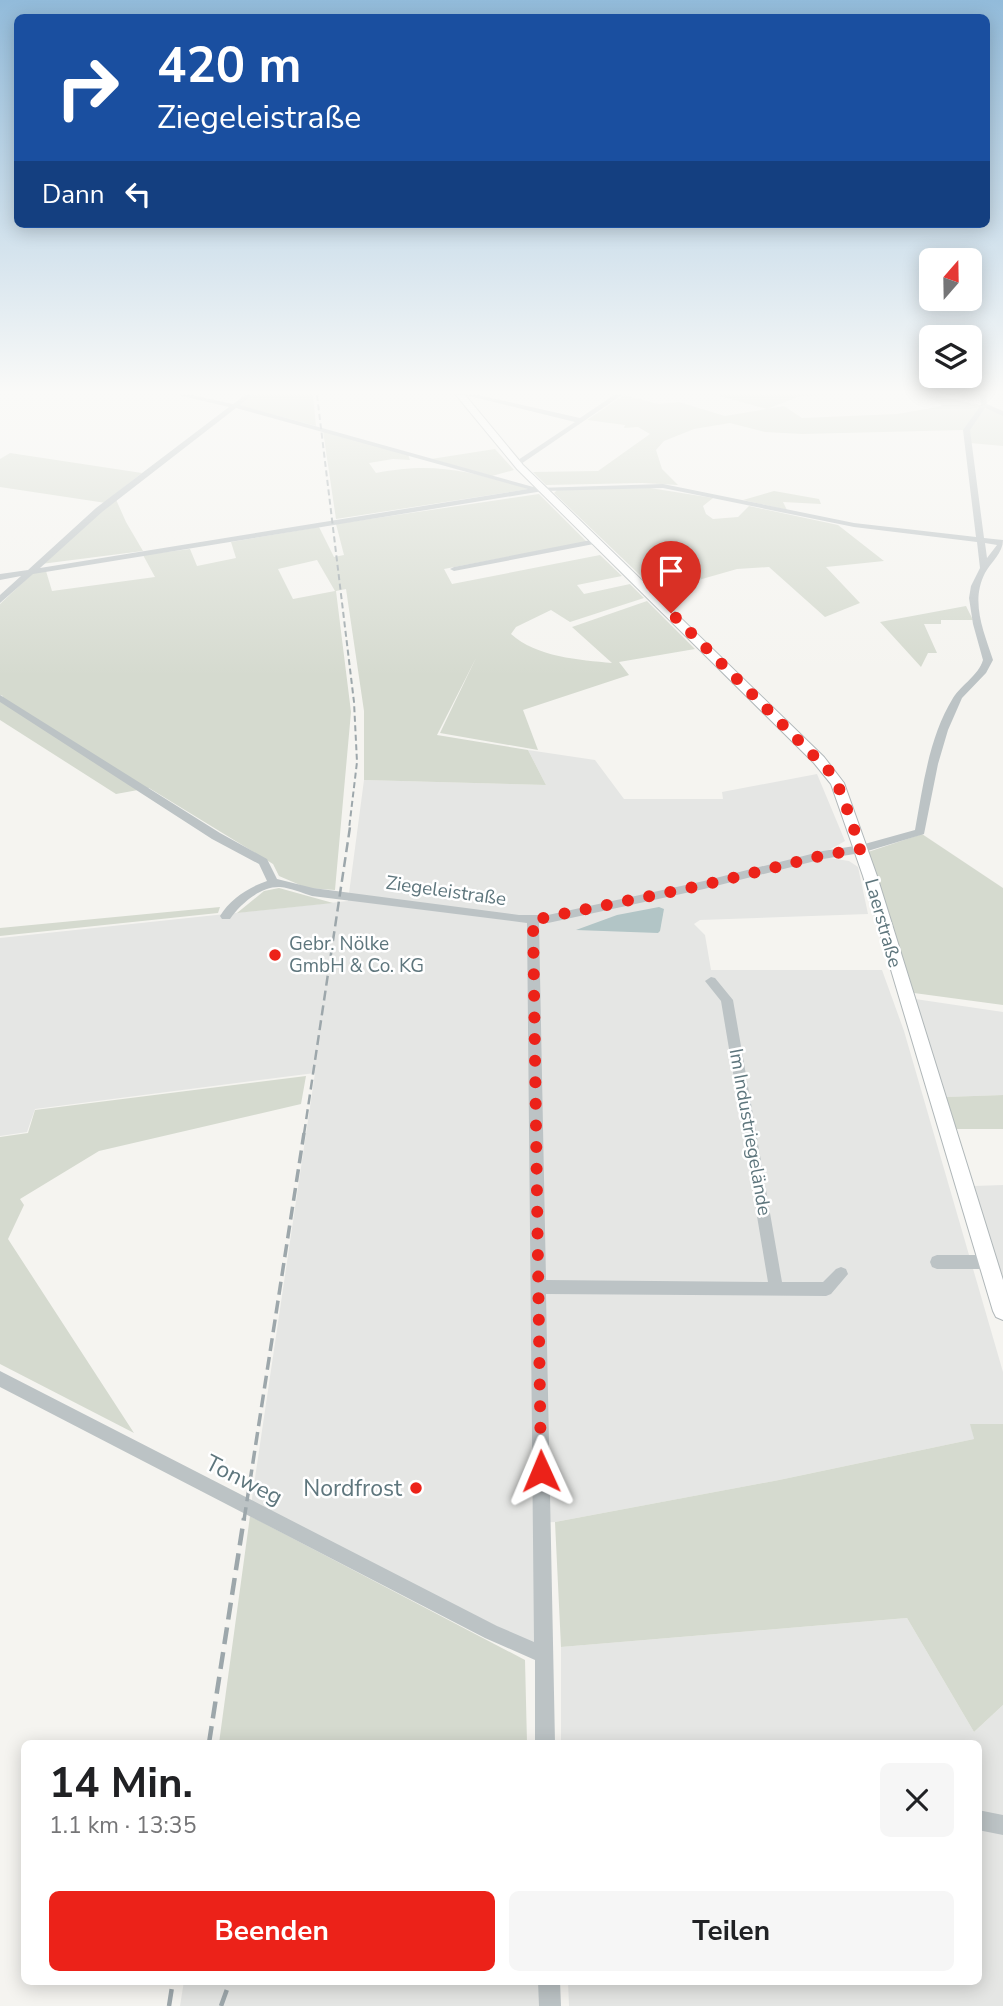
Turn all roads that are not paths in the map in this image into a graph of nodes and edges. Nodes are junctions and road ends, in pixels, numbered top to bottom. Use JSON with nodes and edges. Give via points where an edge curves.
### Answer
{"nodes":[{"id":1,"x":127,"y":489,"type":"edge"},
{"id":2,"x":541,"y":489,"type":"junction"},
{"id":3,"x":557,"y":489,"type":"edge"},
{"id":4,"x":676,"y":489,"type":"edge"},
{"id":5,"x":973,"y":489,"type":"edge"},
{"id":6,"x":979,"y":538,"type":"junction"},
{"id":7,"x":596,"y":541,"type":"junction"},
{"id":8,"x":1003,"y":542,"type":"edge"},
{"id":9,"x":984,"y":567,"type":"junction"},
{"id":10,"x":454,"y":569,"type":"dead end"},
{"id":11,"x":32,"y":571,"type":"junction"},
{"id":12,"x":0,"y":577,"type":"edge"},
{"id":13,"x":0,"y":600,"type":"edge"},
{"id":14,"x":0,"y":698,"type":"edge"},
{"id":15,"x":861,"y":849,"type":"junction"},
{"id":16,"x":273,"y":882,"type":"junction"},
{"id":17,"x":226,"y":916,"type":"dead end"},
{"id":18,"x":533,"y":920,"type":"junction"},
{"id":19,"x":711,"y":981,"type":"dead end"},
{"id":20,"x":937,"y":1262,"type":"dead end"},
{"id":21,"x":988,"y":1262,"type":"junction"},
{"id":22,"x":841,"y":1274,"type":"dead end"},
{"id":23,"x":538,"y":1287,"type":"junction"},
{"id":24,"x":776,"y":1289,"type":"junction"},
{"id":25,"x":1003,"y":1311,"type":"edge"},
{"id":26,"x":0,"y":1378,"type":"edge"},
{"id":27,"x":544,"y":1655,"type":"junction"},
{"id":28,"x":545,"y":1740,"type":"edge"},
{"id":29,"x":982,"y":1821,"type":"edge"},
{"id":30,"x":1003,"y":1825,"type":"edge"},
{"id":31,"x":549,"y":1985,"type":"edge"},
{"id":32,"x":550,"y":2006,"type":"edge"}],
"edges":[{"from":1,"to":11,"type":"street"},
{"from":2,"to":3,"type":"street"},
{"from":2,"to":7,"type":"main road","name":"Laerstraße"},
{"from":2,"to":11,"type":"street"},
{"from":4,"to":6,"type":"street","via":[[853,525]]},
{"from":5,"to":6,"type":"street"},
{"from":6,"to":8,"type":"street"},
{"from":6,"to":9,"type":"street"},
{"from":7,"to":10,"type":"street"},
{"from":7,"to":15,"type":"main road","name":"Laerstraße","via":[[819,760],[841,792]]},
{"from":8,"to":9,"type":"street"},
{"from":9,"to":15,"type":"street","via":[[973,588],[972,606],[988,660],[959,697],[945,729],[920,832]]},
{"from":11,"to":12,"type":"street"},
{"from":11,"to":13,"type":"street"},
{"from":14,"to":16,"type":"street","via":[[263,862]]},
{"from":15,"to":18,"type":"street","name":"Ziegeleistraße"},
{"from":15,"to":21,"type":"main road","name":"Laerstraße"},
{"from":16,"to":17,"type":"street","via":[[253,891]]},
{"from":16,"to":18,"type":"street","name":"Ziegeleistraße","via":[[312,892]]},
{"from":18,"to":23,"type":"street"},
{"from":19,"to":24,"type":"street","name":"Im Industriegelände","via":[[727,1000]]},
{"from":20,"to":21,"type":"street"},
{"from":21,"to":25,"type":"main road","name":"Laerstraße"},
{"from":22,"to":24,"type":"street","via":[[825,1289]]},
{"from":23,"to":24,"type":"street"},
{"from":23,"to":27,"type":"street"},
{"from":26,"to":27,"type":"street","name":"Tonweg","via":[[491,1632]]},
{"from":27,"to":28,"type":"street"},
{"from":29,"to":30,"type":"street"},
{"from":31,"to":32,"type":"street"}]}
